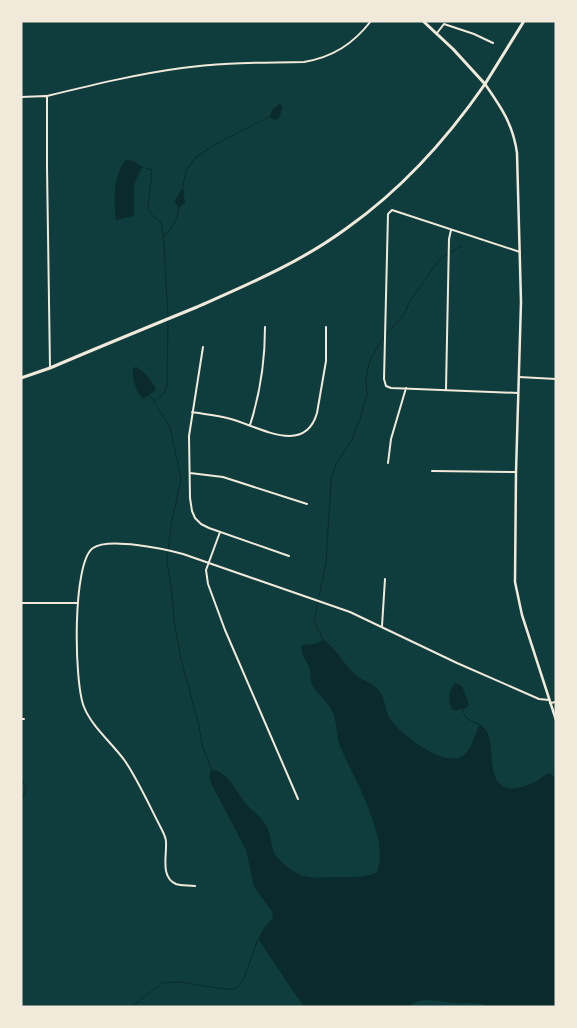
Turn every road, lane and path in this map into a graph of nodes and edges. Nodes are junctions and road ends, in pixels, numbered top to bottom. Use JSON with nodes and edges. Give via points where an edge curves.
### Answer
{"nodes":[{"id":1,"x":371,"y":21,"type":"edge"},
{"id":2,"x":423,"y":21,"type":"edge"},
{"id":3,"x":524,"y":21,"type":"edge"},
{"id":4,"x":437,"y":33,"type":"junction"},
{"id":5,"x":493,"y":43,"type":"dead end"},
{"id":6,"x":485,"y":84,"type":"junction"},
{"id":7,"x":47,"y":96,"type":"junction"},
{"id":8,"x":21,"y":97,"type":"edge"},
{"id":9,"x":451,"y":230,"type":"junction"},
{"id":10,"x":520,"y":252,"type":"junction"},
{"id":11,"x":266,"y":327,"type":"dead end"},
{"id":12,"x":326,"y":328,"type":"dead end"},
{"id":13,"x":203,"y":347,"type":"dead end"},
{"id":14,"x":50,"y":368,"type":"junction"},
{"id":15,"x":519,"y":377,"type":"junction"},
{"id":16,"x":21,"y":378,"type":"edge"},
{"id":17,"x":556,"y":379,"type":"edge"},
{"id":18,"x":406,"y":388,"type":"junction"},
{"id":19,"x":446,"y":390,"type":"junction"},
{"id":20,"x":518,"y":393,"type":"junction"},
{"id":21,"x":192,"y":412,"type":"junction"},
{"id":22,"x":250,"y":425,"type":"junction"},
{"id":23,"x":388,"y":463,"type":"dead end"},
{"id":24,"x":432,"y":471,"type":"dead end"},
{"id":25,"x":516,"y":472,"type":"junction"},
{"id":26,"x":190,"y":473,"type":"junction"},
{"id":27,"x":307,"y":504,"type":"dead end"},
{"id":28,"x":220,"y":532,"type":"junction"},
{"id":29,"x":289,"y":556,"type":"dead end"},
{"id":30,"x":208,"y":563,"type":"junction"},
{"id":31,"x":385,"y":579,"type":"dead end"},
{"id":32,"x":21,"y":603,"type":"edge"},
{"id":33,"x":78,"y":603,"type":"junction"},
{"id":34,"x":382,"y":626,"type":"junction"},
{"id":35,"x":550,"y":702,"type":"junction"},
{"id":36,"x":556,"y":702,"type":"edge"},
{"id":37,"x":556,"y":720,"type":"edge"},
{"id":38,"x":298,"y":798,"type":"dead end"},
{"id":39,"x":195,"y":886,"type":"dead end"}],
"edges":[{"from":1,"to":7,"type":"street","via":[[348,45],[315,60],[182,68]]},
{"from":2,"to":4,"type":"main road"},
{"from":3,"to":6,"type":"main road"},
{"from":4,"to":5,"type":"street","via":[[444,24]]},
{"from":4,"to":6,"type":"main road"},
{"from":6,"to":10,"type":"street","via":[[509,122],[514,138]]},
{"from":6,"to":14,"type":"main road","via":[[462,117],[406,179],[373,209],[318,248],[251,284]]},
{"from":7,"to":8,"type":"street"},
{"from":7,"to":14,"type":"street"},
{"from":9,"to":10,"type":"street"},
{"from":9,"to":18,"type":"street","via":[[392,210],[387,217],[384,379],[386,386]]},
{"from":9,"to":19,"type":"street"},
{"from":10,"to":15,"type":"street"},
{"from":11,"to":22,"type":"street","via":[[265,350]]},
{"from":12,"to":22,"type":"street","via":[[326,361],[315,422],[295,437],[284,437]]},
{"from":13,"to":21,"type":"street"},
{"from":14,"to":16,"type":"main road"},
{"from":15,"to":17,"type":"street"},
{"from":15,"to":20,"type":"street"},
{"from":18,"to":19,"type":"street"},
{"from":18,"to":23,"type":"street","via":[[391,439]]},
{"from":19,"to":20,"type":"street"},
{"from":20,"to":25,"type":"street"},
{"from":21,"to":22,"type":"street"},
{"from":21,"to":26,"type":"street"},
{"from":24,"to":25,"type":"street"},
{"from":25,"to":35,"type":"street","via":[[515,582],[522,615]]},
{"from":26,"to":27,"type":"street","via":[[223,477]]},
{"from":26,"to":28,"type":"street","via":[[190,498],[195,518]]},
{"from":28,"to":29,"type":"street"},
{"from":28,"to":30,"type":"street"},
{"from":30,"to":33,"type":"street","via":[[158,548],[98,545],[86,560]]},
{"from":30,"to":34,"type":"street","via":[[324,602]]},
{"from":30,"to":38,"type":"street","via":[[207,576],[218,614]]},
{"from":31,"to":34,"type":"street"},
{"from":32,"to":33,"type":"street"},
{"from":33,"to":39,"type":"street","via":[[77,656],[83,704],[126,763],[162,830],[166,842],[165,869],[170,880]]},
{"from":34,"to":35,"type":"street","via":[[457,663]]},
{"from":35,"to":36,"type":"street"},
{"from":35,"to":37,"type":"street"}]}
